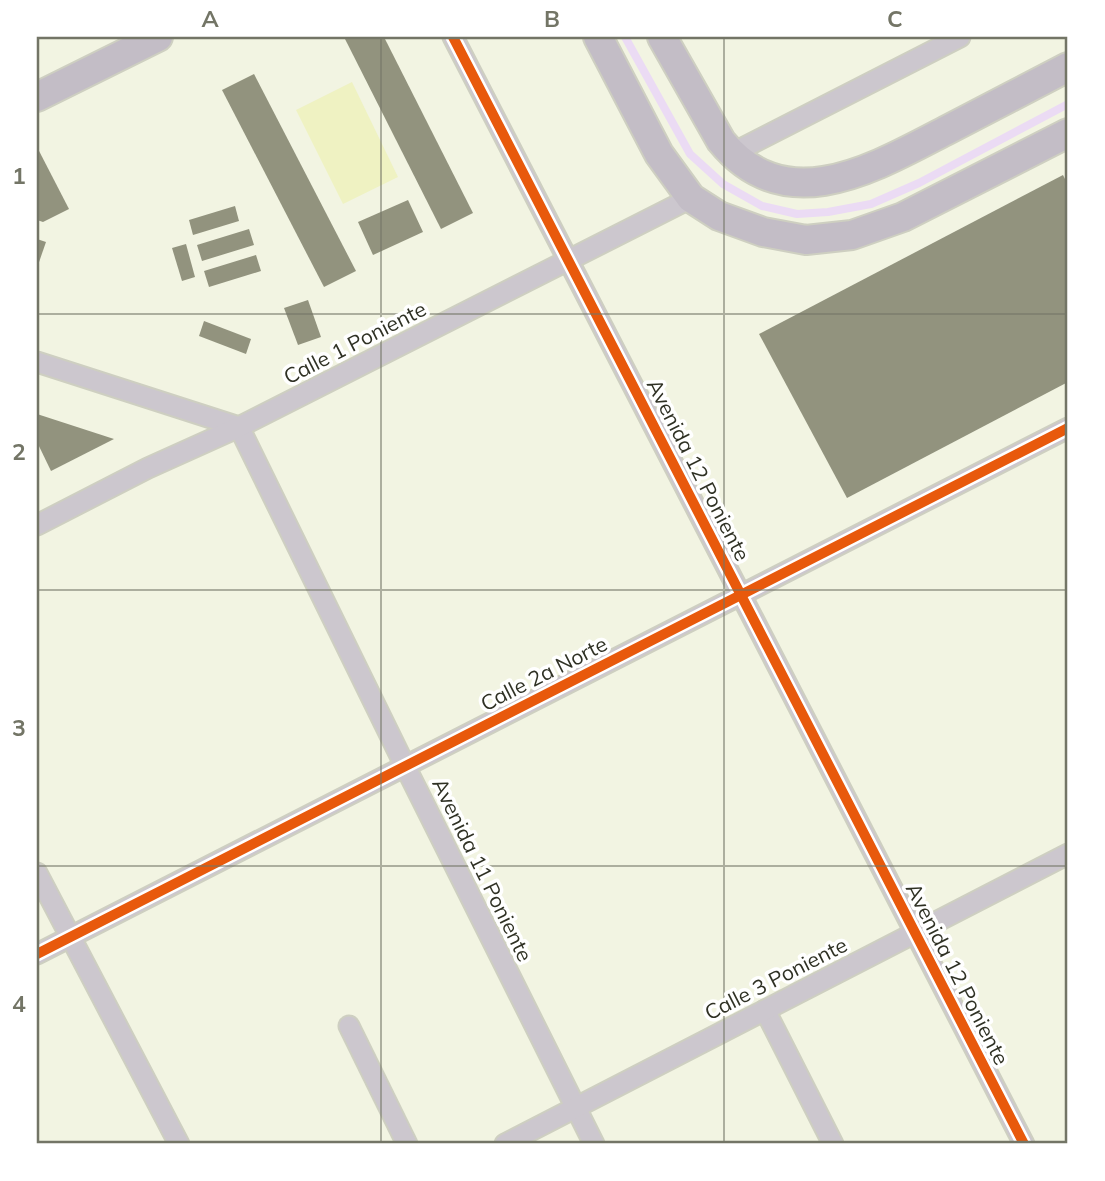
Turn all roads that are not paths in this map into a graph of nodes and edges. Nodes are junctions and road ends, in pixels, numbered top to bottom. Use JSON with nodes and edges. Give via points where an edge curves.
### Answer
{"nodes":[{"id":1,"x":158,"y":37,"type":"edge"},
{"id":2,"x":453,"y":37,"type":"edge"},
{"id":3,"x":598,"y":37,"type":"edge"},
{"id":4,"x":662,"y":37,"type":"edge"},
{"id":5,"x":960,"y":37,"type":"edge"},
{"id":6,"x":1068,"y":67,"type":"edge"},
{"id":7,"x":37,"y":97,"type":"edge"},
{"id":8,"x":1068,"y":133,"type":"edge"},
{"id":9,"x":731,"y":154,"type":"junction"},
{"id":10,"x":691,"y":198,"type":"junction"},
{"id":11,"x":570,"y":259,"type":"junction"},
{"id":12,"x":37,"y":362,"type":"edge"},
{"id":13,"x":239,"y":427,"type":"junction"},
{"id":14,"x":1068,"y":428,"type":"edge"},
{"id":15,"x":37,"y":525,"type":"edge"},
{"id":16,"x":740,"y":595,"type":"junction"},
{"id":17,"x":405,"y":766,"type":"junction"},
{"id":18,"x":1068,"y":854,"type":"edge"},
{"id":19,"x":37,"y":873,"type":"edge"},
{"id":20,"x":914,"y":933,"type":"junction"},
{"id":21,"x":70,"y":936,"type":"junction"},
{"id":22,"x":37,"y":954,"type":"edge"},
{"id":23,"x":765,"y":1010,"type":"junction"},
{"id":24,"x":349,"y":1026,"type":"dead end"},
{"id":25,"x":575,"y":1108,"type":"junction"},
{"id":26,"x":179,"y":1144,"type":"edge"},
{"id":27,"x":407,"y":1144,"type":"edge"},
{"id":28,"x":505,"y":1144,"type":"edge"},
{"id":29,"x":594,"y":1144,"type":"edge"},
{"id":30,"x":833,"y":1144,"type":"edge"},
{"id":31,"x":1024,"y":1144,"type":"edge"}],
"edges":[{"from":1,"to":7,"type":"main road"},
{"from":2,"to":11,"type":"street","name":"Avenida 12 Poniente"},
{"from":3,"to":10,"type":"main road","via":[[659,154]]},
{"from":4,"to":9,"type":"main road"},
{"from":5,"to":9,"type":"street"},
{"from":6,"to":9,"type":"main road","via":[[878,165],[838,180],[776,179]]},
{"from":8,"to":10,"type":"main road","via":[[903,217],[852,235],[806,240],[764,232],[719,216]]},
{"from":10,"to":11,"type":"street","name":"Calle 1 Poniente"},
{"from":11,"to":13,"type":"street","name":"Calle 1 Poniente"},
{"from":11,"to":16,"type":"street","name":"Avenida 12 Poniente"},
{"from":12,"to":13,"type":"street"},
{"from":13,"to":15,"type":"street","name":"Calle 1 Poniente"},
{"from":13,"to":17,"type":"street","name":"Avenida 11 Poniente"},
{"from":14,"to":16,"type":"street","name":"Calle 2a Norte"},
{"from":16,"to":17,"type":"street","name":"Calle 2a Norte"},
{"from":16,"to":20,"type":"street","name":"Avenida 12 Poniente"},
{"from":17,"to":21,"type":"street","name":"Calle 2a Norte"},
{"from":17,"to":25,"type":"street","name":"Avenida 11 Poniente"},
{"from":18,"to":20,"type":"street","name":"Calle 3 Poniente"},
{"from":19,"to":21,"type":"street"},
{"from":20,"to":23,"type":"street","name":"Calle 3 Poniente"},
{"from":20,"to":31,"type":"street","name":"Avenida 12 Poniente"},
{"from":21,"to":22,"type":"street","name":"Calle 2a Norte"},
{"from":21,"to":26,"type":"street"},
{"from":23,"to":25,"type":"street","name":"Calle 3 Poniente"},
{"from":23,"to":30,"type":"street"},
{"from":24,"to":27,"type":"street"},
{"from":25,"to":28,"type":"street","name":"Calle 3 Poniente"},
{"from":25,"to":29,"type":"street","name":"Avenida 11 Poniente"}]}
